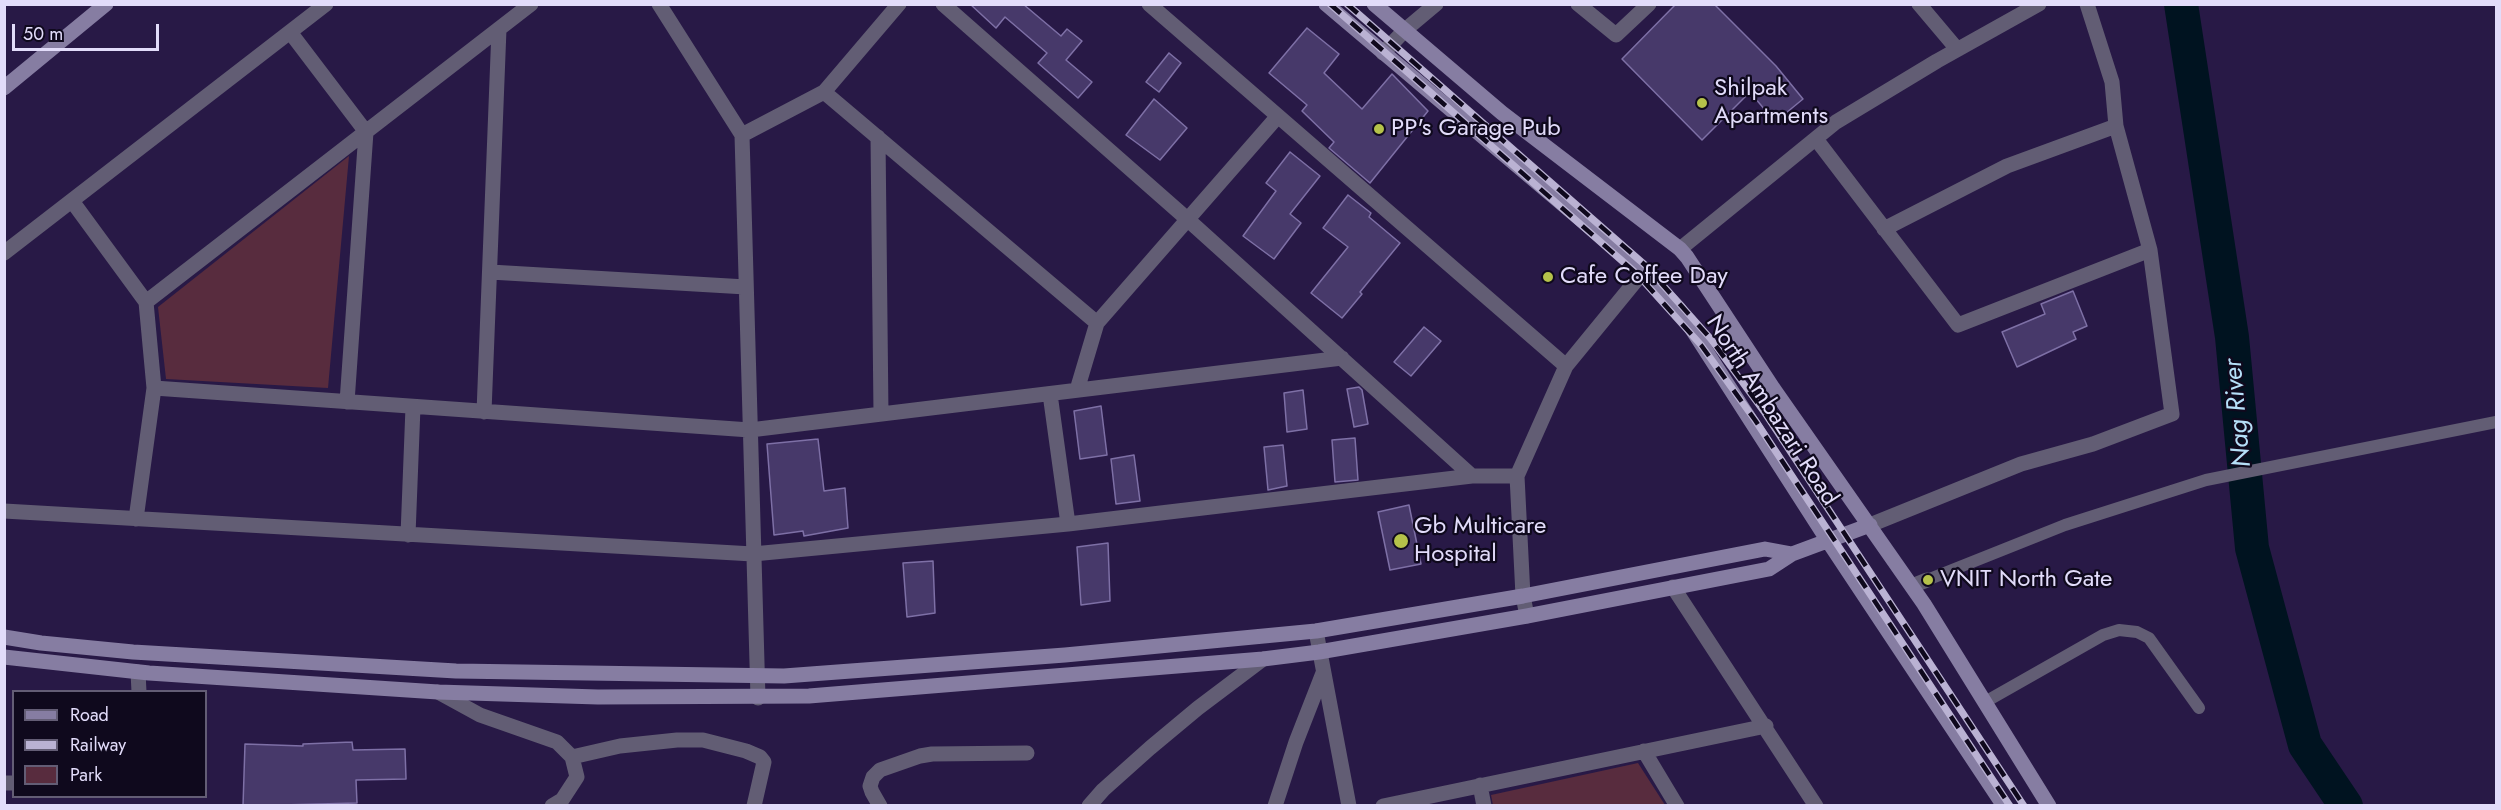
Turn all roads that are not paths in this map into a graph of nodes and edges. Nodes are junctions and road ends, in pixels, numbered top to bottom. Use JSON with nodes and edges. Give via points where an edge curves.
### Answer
{"nodes":[{"id":1,"x":106,"y":4,"type":"edge"},
{"id":2,"x":326,"y":4,"type":"edge"},
{"id":3,"x":531,"y":4,"type":"edge"},
{"id":4,"x":658,"y":4,"type":"edge"},
{"id":5,"x":899,"y":4,"type":"edge"},
{"id":6,"x":943,"y":4,"type":"edge"},
{"id":7,"x":1149,"y":4,"type":"edge"},
{"id":8,"x":1326,"y":4,"type":"edge"},
{"id":9,"x":1374,"y":4,"type":"edge"},
{"id":10,"x":1436,"y":4,"type":"edge"},
{"id":11,"x":1578,"y":4,"type":"edge"},
{"id":12,"x":1649,"y":4,"type":"edge"},
{"id":13,"x":1919,"y":4,"type":"edge"},
{"id":14,"x":2039,"y":4,"type":"edge"},
{"id":15,"x":2087,"y":4,"type":"edge"},
{"id":16,"x":499,"y":29,"type":"junction"},
{"id":17,"x":1405,"y":30,"type":"junction"},
{"id":18,"x":290,"y":32,"type":"junction"},
{"id":19,"x":1958,"y":50,"type":"junction"},
{"id":20,"x":1383,"y":53,"type":"junction"},
{"id":21,"x":4,"y":88,"type":"edge"},
{"id":22,"x":824,"y":92,"type":"junction"},
{"id":23,"x":1278,"y":116,"type":"junction"},
{"id":24,"x":2116,"y":126,"type":"junction"},
{"id":25,"x":366,"y":132,"type":"junction"},
{"id":26,"x":742,"y":135,"type":"junction"},
{"id":27,"x":878,"y":137,"type":"junction"},
{"id":28,"x":1816,"y":139,"type":"junction"},
{"id":29,"x":72,"y":201,"type":"junction"},
{"id":30,"x":1186,"y":218,"type":"junction"},
{"id":31,"x":1884,"y":229,"type":"junction"},
{"id":32,"x":1680,"y":249,"type":"junction"},
{"id":33,"x":2150,"y":250,"type":"junction"},
{"id":34,"x":4,"y":253,"type":"edge"},
{"id":35,"x":489,"y":272,"type":"junction"},
{"id":36,"x":1643,"y":272,"type":"junction"},
{"id":37,"x":746,"y":287,"type":"junction"},
{"id":38,"x":146,"y":302,"type":"junction"},
{"id":39,"x":1097,"y":323,"type":"junction"},
{"id":40,"x":1342,"y":358,"type":"junction"},
{"id":41,"x":1566,"y":366,"type":"junction"},
{"id":42,"x":154,"y":388,"type":"junction"},
{"id":43,"x":1077,"y":390,"type":"junction"},
{"id":44,"x":1050,"y":394,"type":"junction"},
{"id":45,"x":347,"y":402,"type":"junction"},
{"id":46,"x":413,"y":407,"type":"junction"},
{"id":47,"x":484,"y":411,"type":"junction"},
{"id":48,"x":881,"y":414,"type":"junction"},
{"id":49,"x":2496,"y":422,"type":"edge"},
{"id":50,"x":750,"y":430,"type":"junction"},
{"id":51,"x":1472,"y":476,"type":"junction"},
{"id":52,"x":1516,"y":476,"type":"junction"},
{"id":53,"x":4,"y":511,"type":"edge"},
{"id":54,"x":136,"y":519,"type":"junction"},
{"id":55,"x":1068,"y":524,"type":"junction"},
{"id":56,"x":1870,"y":525,"type":"junction"},
{"id":57,"x":408,"y":535,"type":"junction"},
{"id":58,"x":1828,"y":541,"type":"junction"},
{"id":59,"x":753,"y":554,"type":"junction"},
{"id":60,"x":1792,"y":554,"type":"junction"},
{"id":61,"x":1927,"y":580,"type":"joint"},
{"id":62,"x":1912,"y":586,"type":"junction"},
{"id":63,"x":1673,"y":587,"type":"junction"},
{"id":64,"x":1523,"y":596,"type":"junction"},
{"id":65,"x":1527,"y":616,"type":"junction"},
{"id":66,"x":1316,"y":631,"type":"junction"},
{"id":67,"x":4,"y":637,"type":"edge"},
{"id":68,"x":1319,"y":652,"type":"junction"},
{"id":69,"x":4,"y":657,"type":"edge"},
{"id":70,"x":1263,"y":659,"type":"junction"},
{"id":71,"x":138,"y":672,"type":"junction"},
{"id":72,"x":1323,"y":673,"type":"junction"},
{"id":73,"x":758,"y":677,"type":"junction"},
{"id":74,"x":139,"y":690,"type":"edge"},
{"id":75,"x":438,"y":692,"type":"junction"},
{"id":76,"x":758,"y":698,"type":"junction"},
{"id":77,"x":1985,"y":702,"type":"junction"},
{"id":78,"x":2199,"y":708,"type":"dead end"},
{"id":79,"x":1766,"y":726,"type":"junction"},
{"id":80,"x":1644,"y":751,"type":"junction"},
{"id":81,"x":1028,"y":753,"type":"dead end"},
{"id":82,"x":572,"y":757,"type":"junction"},
{"id":83,"x":1480,"y":785,"type":"junction"},
{"id":84,"x":552,"y":806,"type":"edge"},
{"id":85,"x":754,"y":806,"type":"edge"},
{"id":86,"x":880,"y":806,"type":"edge"},
{"id":87,"x":1089,"y":806,"type":"edge"},
{"id":88,"x":1275,"y":806,"type":"edge"},
{"id":89,"x":1349,"y":806,"type":"edge"},
{"id":90,"x":1383,"y":806,"type":"edge"},
{"id":91,"x":1484,"y":806,"type":"edge"},
{"id":92,"x":1677,"y":806,"type":"edge"},
{"id":93,"x":1816,"y":806,"type":"edge"},
{"id":94,"x":2004,"y":806,"type":"edge"},
{"id":95,"x":2049,"y":806,"type":"edge"}],
"edges":[{"from":1,"to":21,"type":"street"},
{"from":2,"to":18,"type":"street"},
{"from":3,"to":16,"type":"street"},
{"from":4,"to":26,"type":"street"},
{"from":5,"to":22,"type":"street"},
{"from":6,"to":30,"type":"street"},
{"from":7,"to":23,"type":"street"},
{"from":8,"to":20,"type":"street","name":"North Ambazari Road"},
{"from":9,"to":17,"type":"street","name":"North Ambazari Road"},
{"from":10,"to":17,"type":"street"},
{"from":11,"to":12,"type":"street","via":[[1616,35]]},
{"from":13,"to":19,"type":"street"},
{"from":14,"to":19,"type":"street"},
{"from":15,"to":24,"type":"street","via":[[2112,82]]},
{"from":16,"to":25,"type":"street"},
{"from":16,"to":35,"type":"street"},
{"from":17,"to":20,"type":"street"},
{"from":17,"to":32,"type":"street","name":"North Ambazari Road","via":[[1502,113]]},
{"from":18,"to":25,"type":"street"},
{"from":18,"to":29,"type":"street"},
{"from":19,"to":28,"type":"street","via":[[1836,122]]},
{"from":20,"to":36,"type":"street","name":"North Ambazari Road"},
{"from":22,"to":26,"type":"street"},
{"from":22,"to":27,"type":"street"},
{"from":23,"to":30,"type":"street"},
{"from":23,"to":41,"type":"street"},
{"from":24,"to":31,"type":"street","via":[[2007,166]]},
{"from":24,"to":33,"type":"street"},
{"from":25,"to":38,"type":"street"},
{"from":25,"to":45,"type":"street"},
{"from":26,"to":37,"type":"street"},
{"from":27,"to":39,"type":"street"},
{"from":27,"to":48,"type":"street"},
{"from":28,"to":31,"type":"street"},
{"from":28,"to":32,"type":"street"},
{"from":29,"to":34,"type":"street"},
{"from":29,"to":38,"type":"street"},
{"from":30,"to":39,"type":"street"},
{"from":30,"to":40,"type":"street"},
{"from":31,"to":33,"type":"street","via":[[1958,325]]},
{"from":32,"to":56,"type":"street","name":"North Ambazari Road"},
{"from":33,"to":56,"type":"street","via":[[2172,414],[2093,444],[2021,464]]},
{"from":35,"to":37,"type":"street"},
{"from":35,"to":47,"type":"street"},
{"from":36,"to":41,"type":"street"},
{"from":36,"to":58,"type":"street","name":"North Ambazari Road","via":[[1679,309]]},
{"from":37,"to":50,"type":"street"},
{"from":38,"to":42,"type":"street"},
{"from":39,"to":43,"type":"street"},
{"from":40,"to":43,"type":"street"},
{"from":40,"to":51,"type":"street"},
{"from":41,"to":52,"type":"street"},
{"from":42,"to":45,"type":"street"},
{"from":42,"to":54,"type":"street"},
{"from":43,"to":44,"type":"street"},
{"from":44,"to":48,"type":"street"},
{"from":44,"to":55,"type":"street"},
{"from":45,"to":46,"type":"street"},
{"from":46,"to":47,"type":"street"},
{"from":46,"to":57,"type":"street"},
{"from":47,"to":50,"type":"street"},
{"from":48,"to":50,"type":"street"},
{"from":49,"to":61,"type":"lane","via":[[2206,480],[2065,525]]},
{"from":50,"to":59,"type":"street"},
{"from":51,"to":52,"type":"street"},
{"from":51,"to":55,"type":"street"},
{"from":52,"to":64,"type":"street"},
{"from":53,"to":54,"type":"street"},
{"from":54,"to":57,"type":"street"},
{"from":55,"to":59,"type":"street"},
{"from":56,"to":58,"type":"street"},
{"from":56,"to":62,"type":"street","name":"North Ambazari Road"},
{"from":57,"to":59,"type":"street"},
{"from":58,"to":60,"type":"street"},
{"from":58,"to":94,"type":"street","name":"North Ambazari Road"},
{"from":59,"to":73,"type":"street"},
{"from":60,"to":63,"type":"street","via":[[1769,569]]},
{"from":60,"to":64,"type":"street","via":[[1765,549]]},
{"from":61,"to":62,"type":"street"},
{"from":62,"to":77,"type":"street","name":"North Ambazari Road"},
{"from":63,"to":65,"type":"street"},
{"from":63,"to":79,"type":"street"},
{"from":64,"to":65,"type":"street"},
{"from":64,"to":66,"type":"street"},
{"from":65,"to":68,"type":"street"},
{"from":66,"to":68,"type":"street"},
{"from":66,"to":73,"type":"street","via":[[1065,655]]},
{"from":67,"to":73,"type":"street","via":[[133,652],[421,669]]},
{"from":68,"to":70,"type":"street"},
{"from":68,"to":72,"type":"street"},
{"from":69,"to":71,"type":"street"},
{"from":70,"to":76,"type":"street"},
{"from":70,"to":87,"type":"street","via":[[1150,748]]},
{"from":71,"to":74,"type":"street"},
{"from":71,"to":75,"type":"street"},
{"from":72,"to":88,"type":"street"},
{"from":72,"to":89,"type":"street"},
{"from":73,"to":76,"type":"street"},
{"from":75,"to":76,"type":"street"},
{"from":75,"to":82,"type":"street","via":[[480,715],[557,742]]},
{"from":77,"to":78,"type":"lane","via":[[2103,635],[2119,630],[2149,638]]},
{"from":77,"to":95,"type":"street","name":"North Ambazari Road"},
{"from":79,"to":80,"type":"street"},
{"from":79,"to":93,"type":"street"},
{"from":80,"to":83,"type":"street"},
{"from":80,"to":92,"type":"street"},
{"from":81,"to":86,"type":"street","via":[[920,756],[873,777],[872,792]]},
{"from":82,"to":84,"type":"street","via":[[577,777],[562,800]]},
{"from":82,"to":85,"type":"street","via":[[620,746],[677,740],[703,740],[746,751],[765,762]]},
{"from":83,"to":90,"type":"street"},
{"from":83,"to":91,"type":"street"}]}
